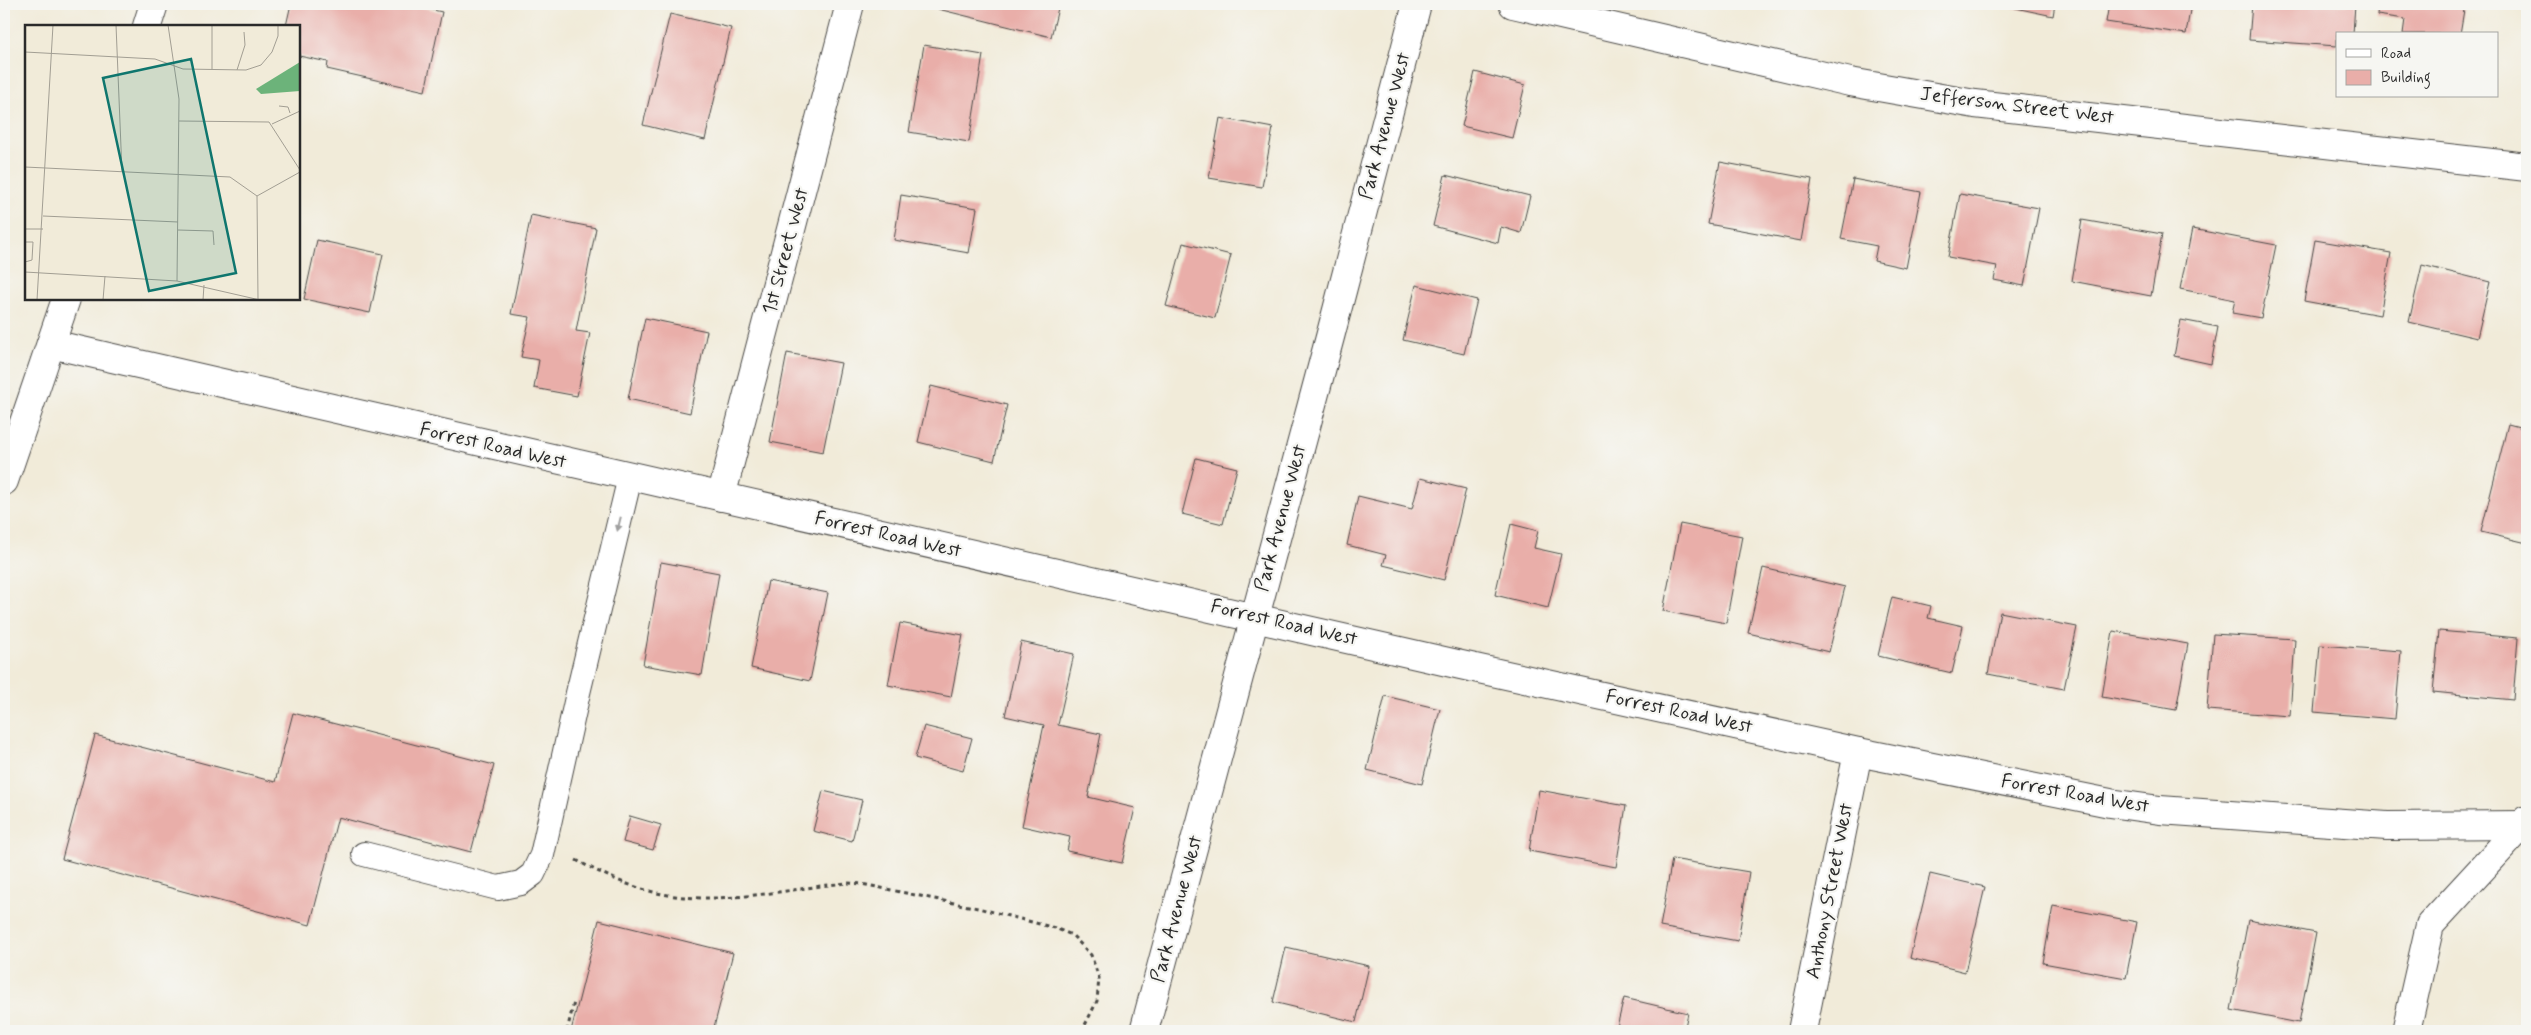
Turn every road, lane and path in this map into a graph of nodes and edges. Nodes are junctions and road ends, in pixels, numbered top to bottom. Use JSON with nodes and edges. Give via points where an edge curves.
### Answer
{"nodes":[{"id":1,"x":154,"y":4,"type":"edge"},
{"id":2,"x":850,"y":4,"type":"edge"},
{"id":3,"x":1417,"y":4,"type":"edge"},
{"id":4,"x":1513,"y":4,"type":"edge"},
{"id":5,"x":147,"y":25,"type":"edge"},
{"id":6,"x":2527,"y":167,"type":"edge"},
{"id":7,"x":66,"y":300,"type":"edge"},
{"id":8,"x":51,"y":344,"type":"junction"},
{"id":9,"x":630,"y":477,"type":"junction"},
{"id":10,"x":4,"y":481,"type":"edge"},
{"id":11,"x":721,"y":498,"type":"junction"},
{"id":12,"x":1254,"y":616,"type":"junction"},
{"id":13,"x":1858,"y":752,"type":"junction"},
{"id":14,"x":2527,"y":824,"type":"edge"},
{"id":15,"x":364,"y":854,"type":"dead end"},
{"id":16,"x":571,"y":857,"type":"dead end"},
{"id":17,"x":574,"y":1002,"type":"dead end"},
{"id":18,"x":567,"y":1031,"type":"edge"},
{"id":19,"x":1082,"y":1031,"type":"edge"},
{"id":20,"x":1144,"y":1031,"type":"edge"},
{"id":21,"x":1802,"y":1031,"type":"edge"},
{"id":22,"x":2406,"y":1031,"type":"edge"}],
"edges":[{"from":1,"to":5,"type":"street"},
{"from":2,"to":11,"type":"street","name":"1st Street West"},
{"from":3,"to":12,"type":"street","name":"Park Avenue West"},
{"from":4,"to":6,"type":"street","name":"Jefferson Street West","via":[[1850,82],[1975,104]]},
{"from":7,"to":8,"type":"street"},
{"from":8,"to":9,"type":"street","name":"Forrest Road West"},
{"from":8,"to":10,"type":"street"},
{"from":9,"to":11,"type":"street","name":"Forrest Road West"},
{"from":9,"to":15,"type":"lane","one_way":true,"via":[[542,855],[533,874],[521,883],[498,888]]},
{"from":11,"to":12,"type":"street","name":"Forrest Road West"},
{"from":12,"to":13,"type":"street","name":"Forrest Road West","via":[[1460,665]]},
{"from":12,"to":20,"type":"street","name":"Park Avenue West"},
{"from":13,"to":14,"type":"street","name":"Forrest Road West","via":[[2110,803],[2160,810],[2387,826]]},
{"from":13,"to":21,"type":"street","name":"Anthony Street West"},
{"from":14,"to":22,"type":"street","via":[[2430,925]]},
{"from":16,"to":19,"type":"path","via":[[610,878],[682,897],[712,898],[862,884],[1055,928],[1072,936],[1091,955],[1099,978],[1097,1001]]},
{"from":17,"to":18,"type":"path"}]}
